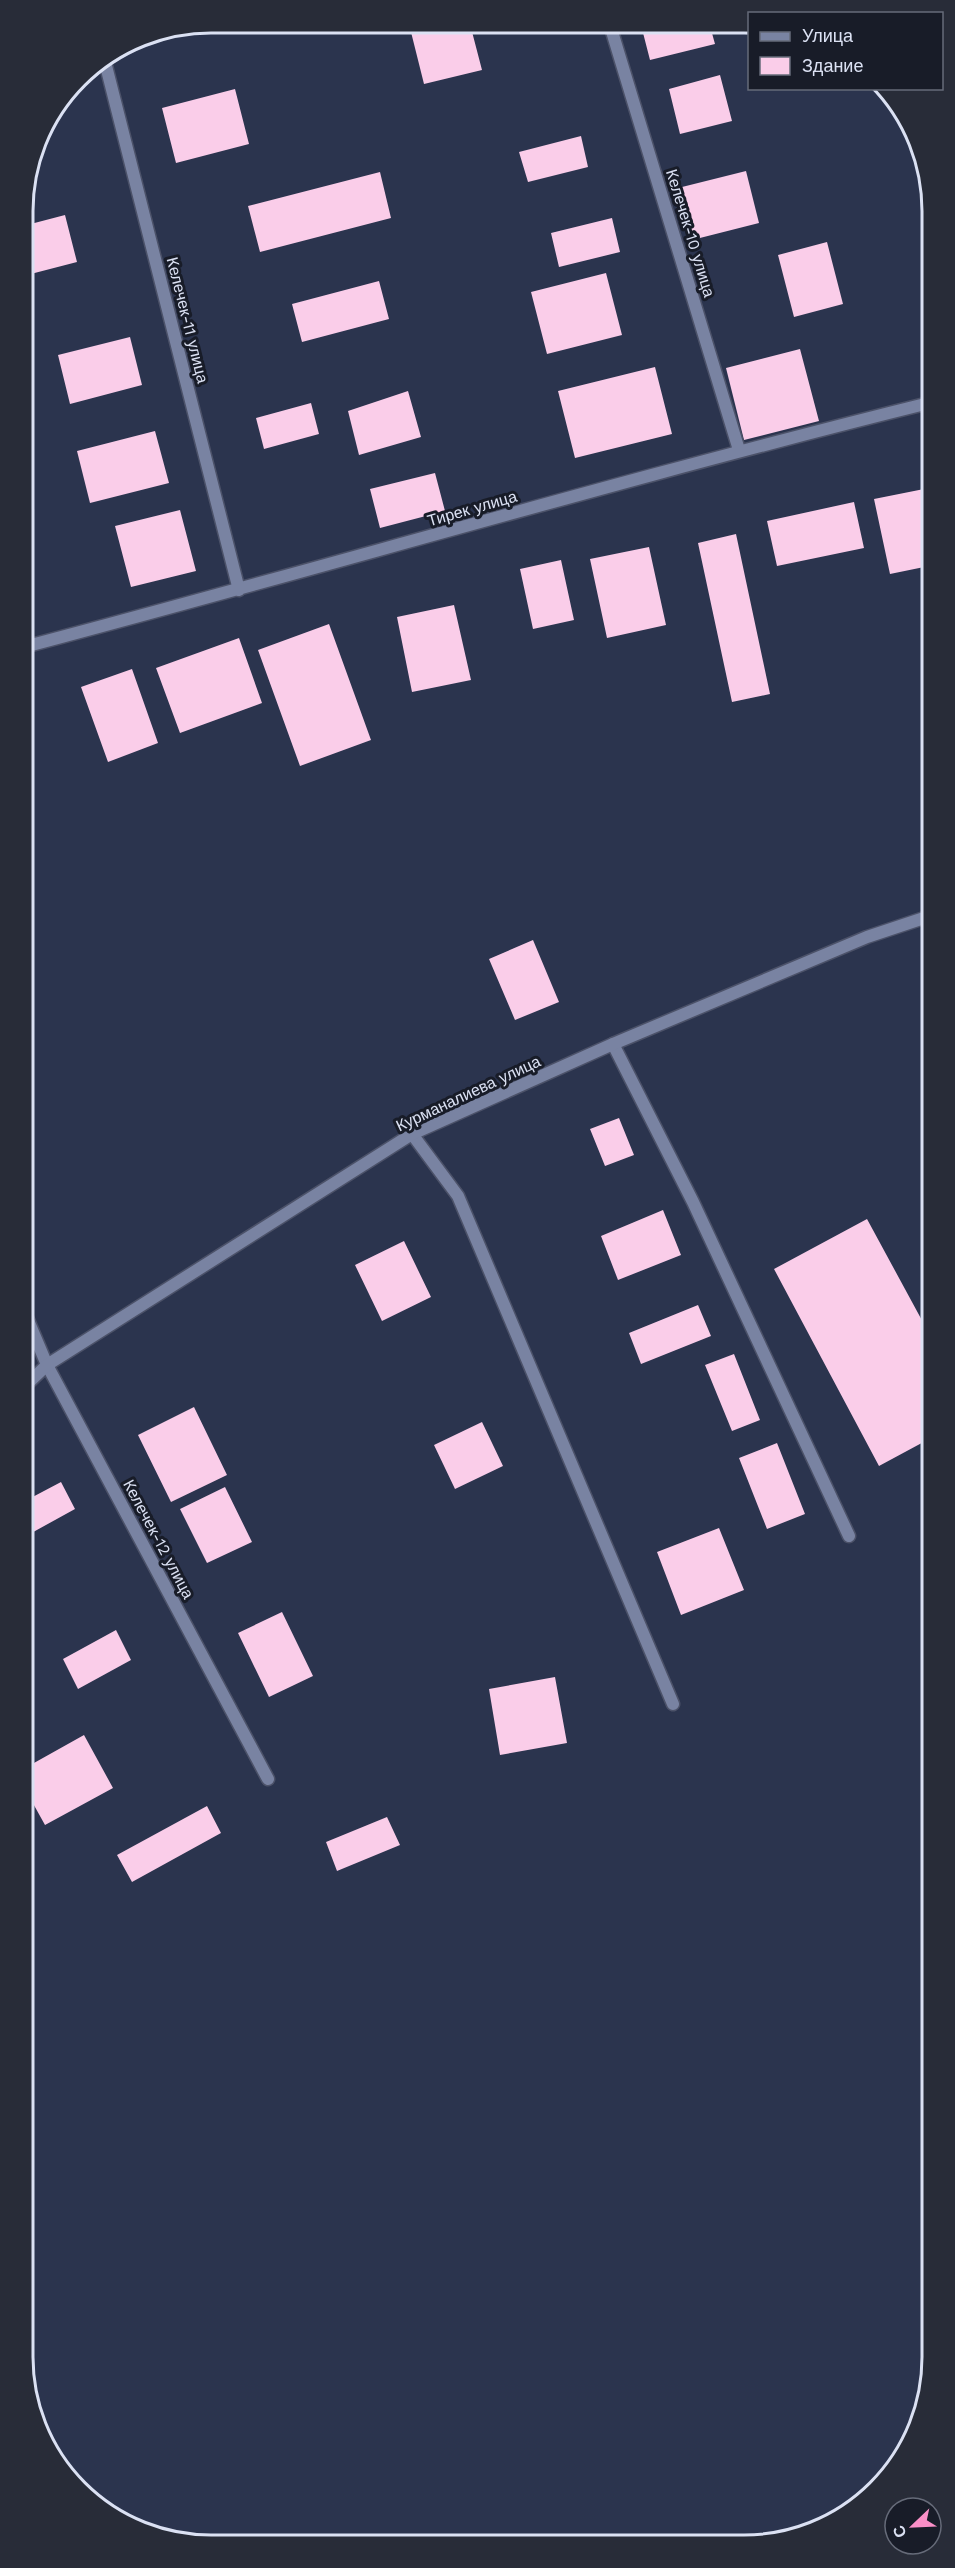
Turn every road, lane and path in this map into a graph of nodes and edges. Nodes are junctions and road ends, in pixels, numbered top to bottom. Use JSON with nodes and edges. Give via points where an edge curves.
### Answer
{"nodes":[{"id":1,"x":612,"y":33,"type":"edge"},
{"id":2,"x":106,"y":68,"type":"edge"},
{"id":3,"x":922,"y":405,"type":"edge"},
{"id":4,"x":740,"y":450,"type":"junction"},
{"id":5,"x":239,"y":590,"type":"junction"},
{"id":6,"x":33,"y":645,"type":"edge"},
{"id":7,"x":922,"y":919,"type":"edge"},
{"id":8,"x":613,"y":1044,"type":"junction"},
{"id":9,"x":412,"y":1134,"type":"junction"},
{"id":10,"x":33,"y":1332,"type":"edge"},
{"id":11,"x":47,"y":1365,"type":"junction"},
{"id":12,"x":33,"y":1378,"type":"edge"},
{"id":13,"x":849,"y":1536,"type":"dead end"},
{"id":14,"x":673,"y":1704,"type":"dead end"},
{"id":15,"x":268,"y":1779,"type":"dead end"}],
"edges":[{"from":1,"to":4,"type":"street","name":"Келечек-10 улица"},
{"from":2,"to":5,"type":"street","name":"Келечек-11 улица"},
{"from":3,"to":4,"type":"street","name":"Тирек улица"},
{"from":4,"to":5,"type":"street","name":"Тирек улица"},
{"from":5,"to":6,"type":"street","name":"Тирек улица"},
{"from":7,"to":8,"type":"street","name":"Курманалиева улица","via":[[867,937]]},
{"from":8,"to":9,"type":"street","name":"Курманалиева улица"},
{"from":8,"to":13,"type":"street","via":[[693,1202]]},
{"from":9,"to":11,"type":"street","name":"Курманалиева улица"},
{"from":9,"to":14,"type":"street","via":[[458,1196]]},
{"from":10,"to":11,"type":"street","name":"Келечек-12 улица"},
{"from":11,"to":12,"type":"street","name":"Курманалиева улица"},
{"from":11,"to":15,"type":"street","name":"Келечек-12 улица"}]}
